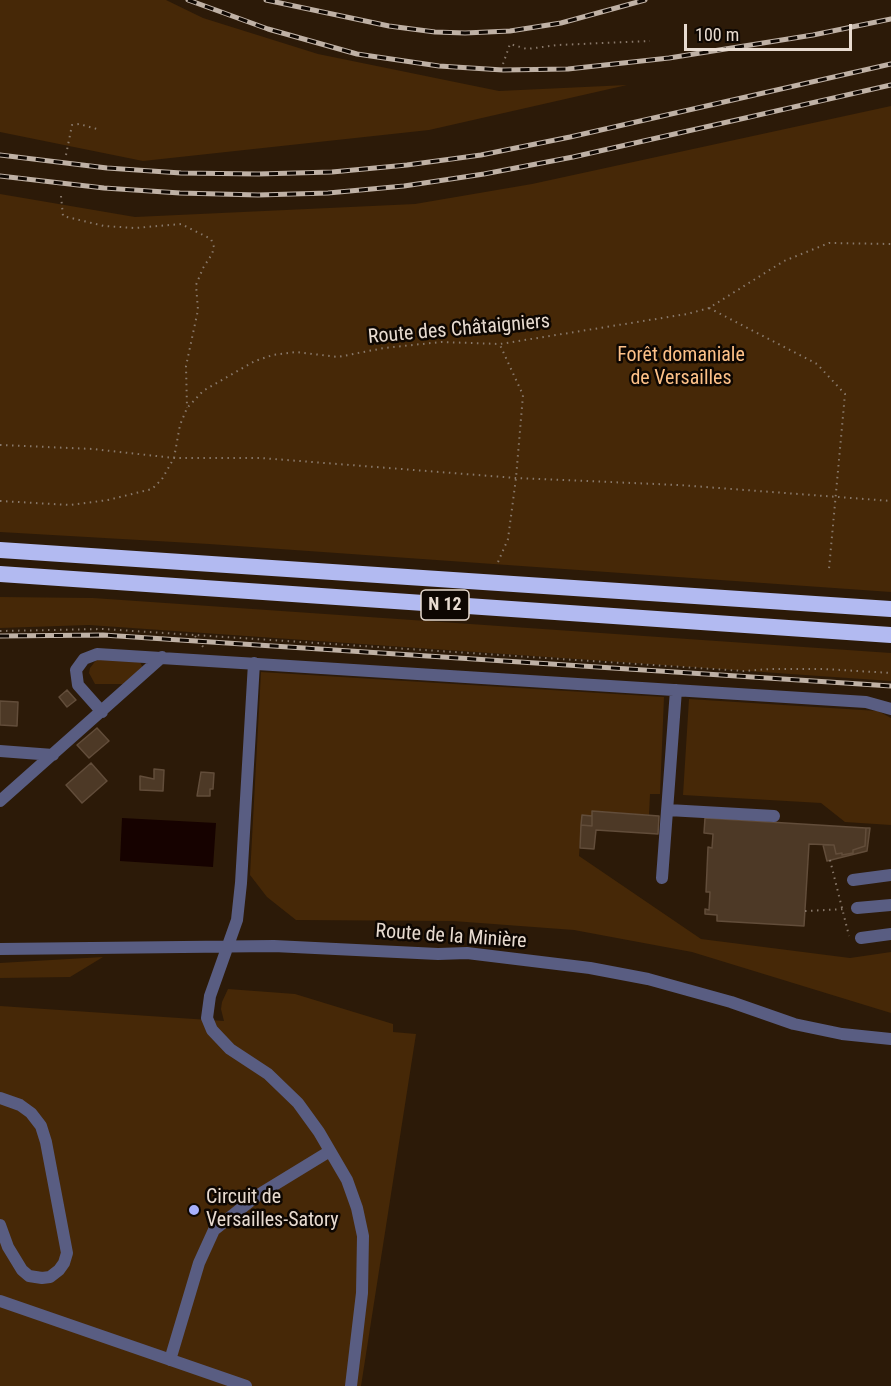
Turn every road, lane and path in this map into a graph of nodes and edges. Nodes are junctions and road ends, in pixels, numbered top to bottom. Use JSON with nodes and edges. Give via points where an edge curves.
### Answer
{"nodes":[{"id":1,"x":650,"y":41,"type":"dead end"},
{"id":2,"x":504,"y":70,"type":"dead end"},
{"id":3,"x":98,"y":129,"type":"dead end"},
{"id":4,"x":66,"y":155,"type":"dead end"},
{"id":5,"x":61,"y":196,"type":"dead end"},
{"id":6,"x":891,"y":244,"type":"edge"},
{"id":7,"x":710,"y":308,"type":"junction"},
{"id":8,"x":500,"y":344,"type":"junction"},
{"id":9,"x":187,"y":408,"type":"junction"},
{"id":10,"x":0,"y":445,"type":"edge"},
{"id":11,"x":174,"y":458,"type":"junction"},
{"id":12,"x":516,"y":478,"type":"junction"},
{"id":13,"x":835,"y":498,"type":"junction"},
{"id":14,"x":0,"y":501,"type":"edge"},
{"id":15,"x":891,"y":501,"type":"edge"},
{"id":16,"x":0,"y":550,"type":"edge"},
{"id":17,"x":498,"y":562,"type":"dead end"},
{"id":18,"x":829,"y":569,"type":"dead end"},
{"id":19,"x":0,"y":574,"type":"edge"},
{"id":20,"x":891,"y":609,"type":"edge"},
{"id":21,"x":0,"y":631,"type":"edge"},
{"id":22,"x":193,"y":635,"type":"junction"},
{"id":23,"x":891,"y":635,"type":"edge"},
{"id":24,"x":162,"y":657,"type":"junction"},
{"id":25,"x":207,"y":660,"type":"junction"},
{"id":26,"x":254,"y":663,"type":"junction"},
{"id":27,"x":891,"y":673,"type":"edge"},
{"id":28,"x":676,"y":690,"type":"junction"},
{"id":29,"x":891,"y":709,"type":"edge"},
{"id":30,"x":102,"y":712,"type":"junction"},
{"id":31,"x":0,"y":751,"type":"edge"},
{"id":32,"x":53,"y":755,"type":"junction"},
{"id":33,"x":0,"y":801,"type":"edge"},
{"id":34,"x":668,"y":810,"type":"junction"},
{"id":35,"x":774,"y":816,"type":"dead end"},
{"id":36,"x":830,"y":860,"type":"dead end"},
{"id":37,"x":891,"y":875,"type":"edge"},
{"id":38,"x":662,"y":879,"type":"dead end"},
{"id":39,"x":853,"y":880,"type":"dead end"},
{"id":40,"x":891,"y":904,"type":"edge"},
{"id":41,"x":857,"y":908,"type":"joint"},
{"id":42,"x":843,"y":910,"type":"junction"},
{"id":43,"x":805,"y":911,"type":"dead end"},
{"id":44,"x":891,"y":934,"type":"edge"},
{"id":45,"x":861,"y":938,"type":"joint"},
{"id":46,"x":228,"y":946,"type":"junction"},
{"id":47,"x":0,"y":949,"type":"edge"},
{"id":48,"x":891,"y":1039,"type":"edge"},
{"id":49,"x":0,"y":1098,"type":"edge"},
{"id":50,"x":330,"y":1151,"type":"junction"},
{"id":51,"x":0,"y":1225,"type":"edge"},
{"id":52,"x":4,"y":1246,"type":"edge"},
{"id":53,"x":0,"y":1301,"type":"edge"},
{"id":54,"x":170,"y":1360,"type":"junction"},
{"id":55,"x":246,"y":1386,"type":"edge"},
{"id":56,"x":351,"y":1386,"type":"edge"}],
"edges":[{"from":1,"to":2,"type":"path","via":[[527,49],[510,44]]},
{"from":3,"to":4,"type":"path","via":[[72,125]]},
{"from":5,"to":9,"type":"path","via":[[63,216],[104,226],[180,224],[211,239],[212,254],[196,285],[198,310],[186,366]]},
{"from":6,"to":7,"type":"path","name":"Route des Châtaigniers","via":[[829,243],[784,261]]},
{"from":7,"to":8,"type":"path","name":"Route des Châtaigniers"},
{"from":7,"to":13,"type":"path","via":[[817,364],[845,394]]},
{"from":8,"to":9,"type":"path","name":"Route des Châtaigniers","via":[[441,342],[338,357],[296,352],[273,355],[203,391]]},
{"from":8,"to":12,"type":"path","via":[[523,395]]},
{"from":9,"to":11,"type":"path","name":"Route des Châtaigniers"},
{"from":10,"to":11,"type":"path"},
{"from":11,"to":12,"type":"path","via":[[261,458]]},
{"from":11,"to":14,"type":"path","via":[[157,485],[138,493],[70,505]]},
{"from":12,"to":13,"type":"path","via":[[678,485]]},
{"from":12,"to":17,"type":"path","via":[[508,539]]},
{"from":13,"to":15,"type":"path"},
{"from":13,"to":18,"type":"path"},
{"from":16,"to":20,"type":"highway","number":"N 12"},
{"from":19,"to":23,"type":"highway","number":"N 12"},
{"from":21,"to":22,"type":"path","via":[[74,629]]},
{"from":22,"to":25,"type":"path","via":[[203,646]]},
{"from":22,"to":27,"type":"path","via":[[744,671],[824,669]]},
{"from":24,"to":25,"type":"street"},
{"from":24,"to":30,"type":"street"},
{"from":24,"to":30,"type":"street","via":[[97,654],[84,659],[76,670],[78,685]]},
{"from":25,"to":26,"type":"street"},
{"from":26,"to":28,"type":"street"},
{"from":26,"to":46,"type":"street","via":[[241,883],[237,920]]},
{"from":28,"to":29,"type":"street","via":[[866,702]]},
{"from":28,"to":34,"type":"street"},
{"from":30,"to":32,"type":"street"},
{"from":31,"to":32,"type":"street"},
{"from":32,"to":33,"type":"street"},
{"from":34,"to":35,"type":"street"},
{"from":34,"to":38,"type":"street"},
{"from":36,"to":42,"type":"path"},
{"from":37,"to":39,"type":"street"},
{"from":40,"to":41,"type":"street"},
{"from":41,"to":42,"type":"path"},
{"from":42,"to":43,"type":"path"},
{"from":42,"to":45,"type":"path","via":[[850,939]]},
{"from":44,"to":45,"type":"street"},
{"from":46,"to":47,"type":"street","name":"Route de la Minière"},
{"from":46,"to":48,"type":"street","name":"Route de la Minière","via":[[467,953],[590,968],[648,979],[794,1024]]},
{"from":46,"to":50,"type":"street","via":[[210,996],[207,1018],[212,1030],[298,1103]]},
{"from":49,"to":52,"type":"street","via":[[20,1105],[41,1126],[67,1253],[59,1270],[42,1278],[29,1276]]},
{"from":50,"to":54,"type":"street","via":[[258,1195],[214,1230],[199,1263]]},
{"from":50,"to":56,"type":"street","via":[[347,1180],[363,1236],[362,1293]]},
{"from":51,"to":52,"type":"street"},
{"from":53,"to":54,"type":"street"},
{"from":54,"to":55,"type":"street"}]}
